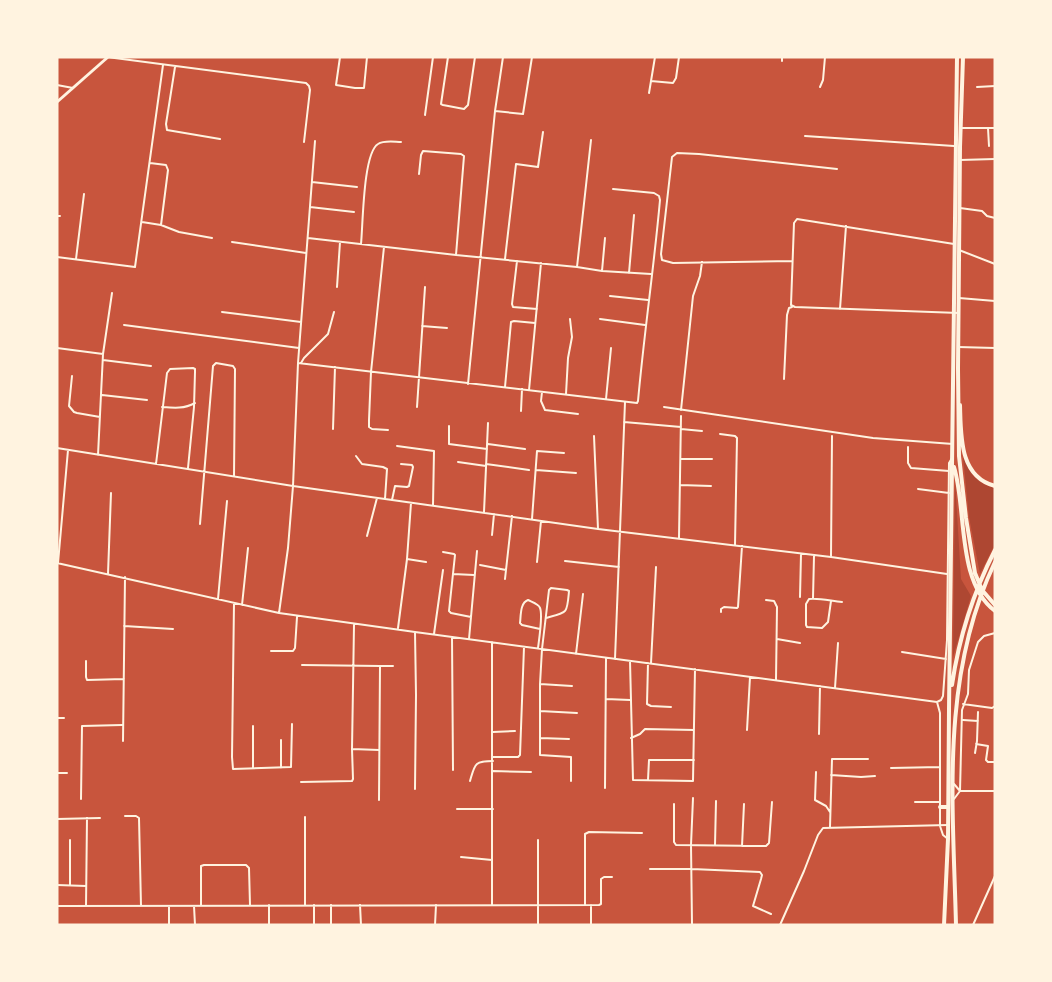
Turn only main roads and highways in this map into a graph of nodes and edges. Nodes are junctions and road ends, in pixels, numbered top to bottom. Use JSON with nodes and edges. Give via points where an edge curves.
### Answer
{"nodes":[{"id":1,"x":957,"y":57,"type":"edge"},
{"id":2,"x":963,"y":57,"type":"edge"},
{"id":3,"x":105,"y":58,"type":"edge"},
{"id":4,"x":57,"y":102,"type":"edge"},
{"id":5,"x":958,"y":146,"type":"junction"},
{"id":6,"x":956,"y":313,"type":"junction"},
{"id":7,"x":958,"y":393,"type":"junction"},
{"id":8,"x":953,"y":464,"type":"junction"},
{"id":9,"x":995,"y":486,"type":"edge"},
{"id":10,"x":995,"y":550,"type":"edge"},
{"id":11,"x":995,"y":562,"type":"edge"},
{"id":12,"x":995,"y":568,"type":"edge"},
{"id":13,"x":986,"y":581,"type":"junction"},
{"id":14,"x":989,"y":603,"type":"junction"},
{"id":15,"x":995,"y":605,"type":"edge"},
{"id":16,"x":995,"y":611,"type":"edge"},
{"id":17,"x":949,"y":710,"type":"junction"},
{"id":18,"x":954,"y":750,"type":"junction"},
{"id":19,"x":961,"y":750,"type":"road end"},
{"id":20,"x":940,"y":804,"type":"road end"},
{"id":21,"x":948,"y":807,"type":"junction"},
{"id":22,"x":944,"y":925,"type":"edge"},
{"id":23,"x":956,"y":925,"type":"edge"}],
"edges":[{"from":1,"to":5,"type":"highway"},
{"from":2,"to":5,"type":"highway"},
{"from":3,"to":4,"type":"main road"},
{"from":5,"to":6,"type":"highway"},
{"from":5,"to":6,"type":"highway"},
{"from":6,"to":7,"type":"highway"},
{"from":6,"to":8,"type":"highway"},
{"from":7,"to":9,"type":"highway","via":[[966,459],[976,476]]},
{"from":7,"to":14,"type":"highway","via":[[963,497],[975,573]]},
{"from":8,"to":14,"type":"highway","via":[[974,584]]},
{"from":8,"to":17,"type":"highway"},
{"from":10,"to":17,"type":"highway","via":[[964,623]]},
{"from":11,"to":13,"type":"highway"},
{"from":12,"to":13,"type":"highway"},
{"from":13,"to":18,"type":"highway","via":[[968,632],[955,709]]},
{"from":14,"to":15,"type":"highway"},
{"from":14,"to":16,"type":"highway"},
{"from":17,"to":21,"type":"highway"},
{"from":18,"to":19,"type":"highway"},
{"from":18,"to":23,"type":"highway"},
{"from":20,"to":21,"type":"highway"},
{"from":21,"to":22,"type":"highway"}]}
